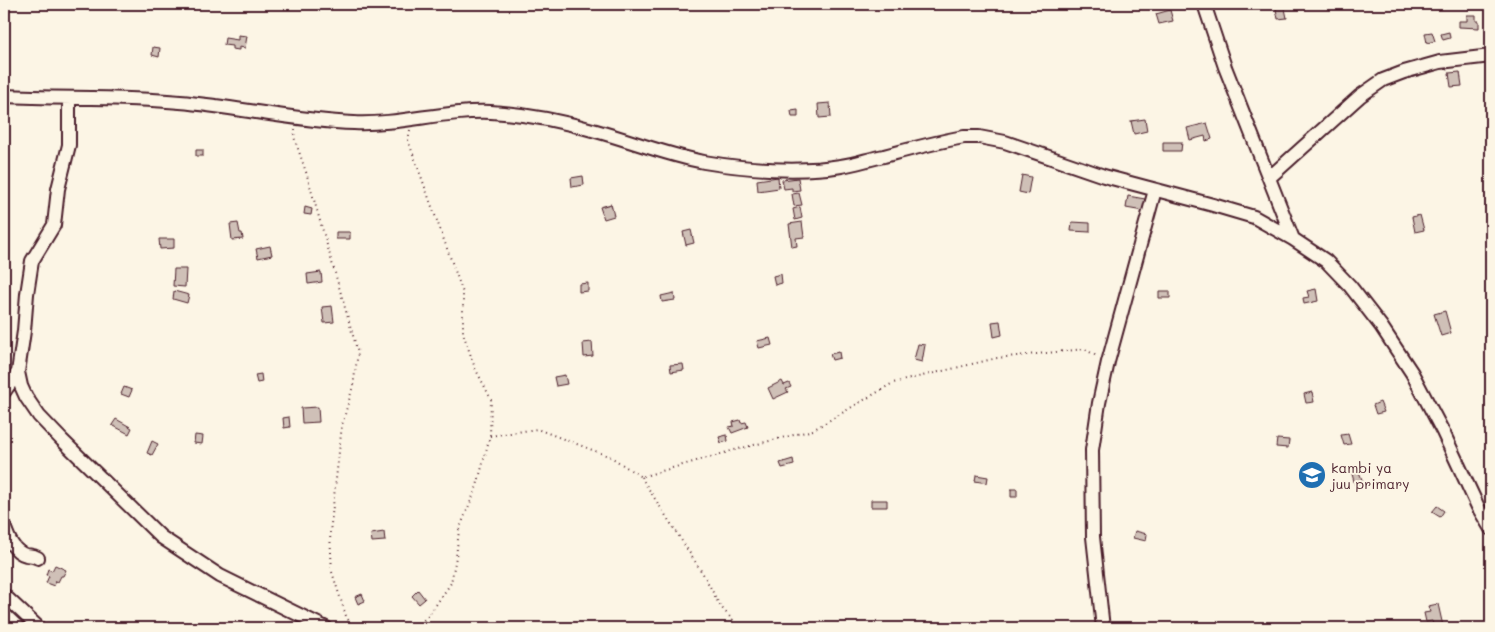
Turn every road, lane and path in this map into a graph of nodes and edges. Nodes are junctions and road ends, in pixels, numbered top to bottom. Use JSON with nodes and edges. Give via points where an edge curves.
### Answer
{"nodes":[{"id":1,"x":1204,"y":4,"type":"edge"},
{"id":2,"x":1491,"y":56,"type":"edge"},
{"id":3,"x":4,"y":96,"type":"edge"},
{"id":4,"x":69,"y":98,"type":"junction"},
{"id":5,"x":297,"y":117,"type":"junction"},
{"id":6,"x":412,"y":119,"type":"junction"},
{"id":7,"x":1270,"y":177,"type":"junction"},
{"id":8,"x":1155,"y":190,"type":"junction"},
{"id":9,"x":1293,"y":239,"type":"junction"},
{"id":10,"x":1108,"y":362,"type":"junction"},
{"id":11,"x":18,"y":372,"type":"junction"},
{"id":12,"x":4,"y":392,"type":"edge"},
{"id":13,"x":490,"y":436,"type":"junction"},
{"id":14,"x":641,"y":477,"type":"junction"},
{"id":15,"x":4,"y":526,"type":"edge"},
{"id":16,"x":1491,"y":529,"type":"edge"},
{"id":17,"x":38,"y":558,"type":"dead end"},
{"id":18,"x":4,"y":595,"type":"edge"},
{"id":19,"x":39,"y":628,"type":"edge"},
{"id":20,"x":326,"y":628,"type":"edge"},
{"id":21,"x":353,"y":628,"type":"edge"},
{"id":22,"x":415,"y":628,"type":"edge"},
{"id":23,"x":740,"y":628,"type":"edge"},
{"id":24,"x":1103,"y":628,"type":"edge"}],
"edges":[{"from":1,"to":7,"type":"street","via":[[1225,67]]},
{"from":2,"to":7,"type":"street","via":[[1440,62],[1383,80],[1360,96]]},
{"from":3,"to":4,"type":"street"},
{"from":4,"to":5,"type":"street","via":[[141,98]]},
{"from":4,"to":11,"type":"street","via":[[68,145],[54,225],[32,261]]},
{"from":5,"to":6,"type":"street","via":[[353,123]]},
{"from":5,"to":21,"type":"path","via":[[294,137],[358,353],[342,424],[330,533],[332,572]]},
{"from":6,"to":8,"type":"street","via":[[488,112],[532,116],[705,162],[797,169],[844,166],[964,137],[979,137]]},
{"from":6,"to":13,"type":"path","via":[[408,140],[463,293],[463,333],[475,368],[491,399]]},
{"from":7,"to":9,"type":"street"},
{"from":8,"to":9,"type":"street","via":[[1254,217]]},
{"from":8,"to":10,"type":"street"},
{"from":9,"to":16,"type":"street","via":[[1326,261],[1380,326],[1412,373]]},
{"from":10,"to":14,"type":"path","via":[[1085,349],[997,358],[893,382],[813,430]]},
{"from":10,"to":24,"type":"street","via":[[1092,450],[1093,537]]},
{"from":11,"to":12,"type":"street"},
{"from":11,"to":20,"type":"street","via":[[26,396],[39,416],[161,537],[220,576]]},
{"from":13,"to":14,"type":"path","via":[[537,429],[612,456]]},
{"from":13,"to":22,"type":"path","via":[[477,486],[459,530],[451,583],[429,615]]},
{"from":14,"to":23,"type":"path","via":[[720,606]]},
{"from":15,"to":17,"type":"street","via":[[11,544]]},
{"from":18,"to":19,"type":"street"}]}
